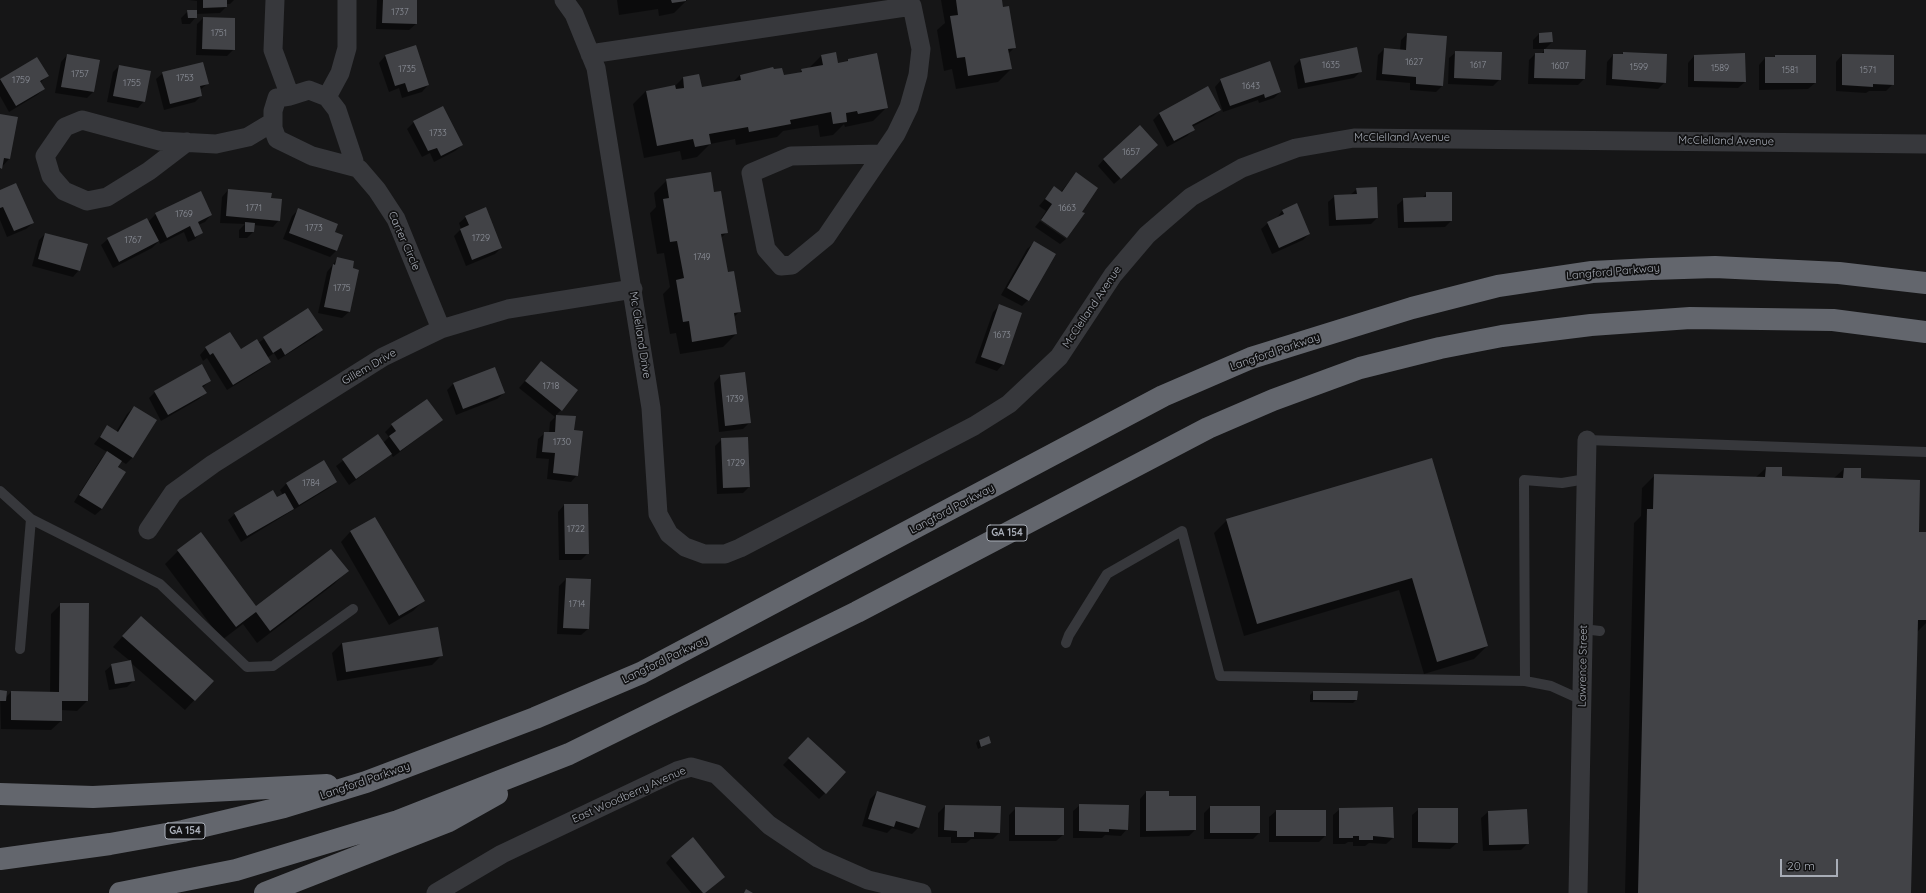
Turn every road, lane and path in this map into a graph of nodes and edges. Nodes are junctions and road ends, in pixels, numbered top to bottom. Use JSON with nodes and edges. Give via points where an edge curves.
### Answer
{"nodes":[{"id":1,"x":275,"y":0,"type":"edge"},
{"id":2,"x":347,"y":0,"type":"edge"},
{"id":3,"x":564,"y":0,"type":"edge"},
{"id":4,"x":911,"y":3,"type":"edge"},
{"id":5,"x":590,"y":54,"type":"junction"},
{"id":6,"x":290,"y":96,"type":"junction"},
{"id":7,"x":327,"y":97,"type":"junction"},
{"id":8,"x":273,"y":122,"type":"junction"},
{"id":9,"x":187,"y":142,"type":"junction"},
{"id":10,"x":1926,"y":144,"type":"edge"},
{"id":11,"x":882,"y":154,"type":"junction"},
{"id":12,"x":354,"y":167,"type":"junction"},
{"id":13,"x":1926,"y":283,"type":"edge"},
{"id":14,"x":633,"y":289,"type":"junction"},
{"id":15,"x":441,"y":329,"type":"junction"},
{"id":16,"x":1926,"y":332,"type":"edge"},
{"id":17,"x":1587,"y":440,"type":"joint"},
{"id":18,"x":1926,"y":452,"type":"edge"},
{"id":19,"x":1586,"y":479,"type":"junction"},
{"id":20,"x":0,"y":491,"type":"edge"},
{"id":21,"x":798,"y":518,"type":"joint"},
{"id":22,"x":31,"y":519,"type":"junction"},
{"id":23,"x":148,"y":530,"type":"dead end"},
{"id":24,"x":353,"y":609,"type":"dead end"},
{"id":25,"x":1066,"y":643,"type":"dead end"},
{"id":26,"x":20,"y":649,"type":"dead end"},
{"id":27,"x":1525,"y":681,"type":"junction"},
{"id":28,"x":1582,"y":700,"type":"junction"},
{"id":29,"x":569,"y":754,"type":"junction"},
{"id":30,"x":366,"y":782,"type":"junction"},
{"id":31,"x":0,"y":794,"type":"edge"},
{"id":32,"x":0,"y":859,"type":"edge"},
{"id":33,"x":120,"y":893,"type":"edge"},
{"id":34,"x":265,"y":893,"type":"edge"},
{"id":35,"x":436,"y":893,"type":"edge"},
{"id":36,"x":922,"y":893,"type":"edge"},
{"id":37,"x":1578,"y":893,"type":"edge"}],
"edges":[{"from":1,"to":6,"type":"street","via":[[273,50]]},
{"from":2,"to":7,"type":"street","via":[[347,48],[340,73]]},
{"from":3,"to":5,"type":"street","name":"Mc Clelland Drive","via":[[574,14]]},
{"from":4,"to":5,"type":"street"},
{"from":4,"to":11,"type":"street","via":[[921,49],[918,75],[909,108]]},
{"from":5,"to":14,"type":"street","name":"Mc Clelland Drive","via":[[596,68]]},
{"from":6,"to":7,"type":"street","via":[[309,90]]},
{"from":6,"to":8,"type":"street","via":[[277,98]]},
{"from":7,"to":12,"type":"street","via":[[337,110]]},
{"from":8,"to":9,"type":"street","via":[[248,137],[216,144]]},
{"from":8,"to":12,"type":"street","via":[[277,139],[312,156]]},
{"from":9,"to":9,"type":"street","via":[[160,141],[82,120],[65,127],[45,156],[51,176],[64,191],[87,201],[107,198]]},
{"from":10,"to":21,"type":"street","name":"McClelland Avenue","via":[[1354,138],[1296,148],[1242,168],[1191,197],[1147,235],[1113,275],[1059,357],[1009,404],[974,426]]},
{"from":11,"to":11,"type":"street","via":[[826,237],[792,265],[781,266],[766,249],[751,173],[791,156]]},
{"from":12,"to":15,"type":"street","name":"Carter Circle","via":[[359,169],[377,190],[396,219]]},
{"from":13,"to":30,"type":"highway","name":"Langford Parkway","number":"GA 154","via":[[1840,273],[1715,267],[1592,272],[1498,286],[1434,302],[1251,358],[1163,396],[641,673],[535,718]]},
{"from":14,"to":15,"type":"street","name":"Gillem Drive","via":[[508,309]]},
{"from":14,"to":21,"type":"street","name":"Mc Clelland Drive","via":[[651,408],[658,514],[669,534],[692,550],[704,554],[724,554]]},
{"from":15,"to":23,"type":"street","name":"Gillem Drive","via":[[383,357],[213,464],[173,493]]},
{"from":16,"to":29,"type":"highway","number":"GA 154","via":[[1833,320],[1690,318],[1591,325],[1502,336],[1360,368],[1273,400],[1208,428],[857,612]]},
{"from":17,"to":18,"type":"lane"},
{"from":17,"to":19,"type":"street","name":"Lawrence Street"},
{"from":19,"to":27,"type":"lane","via":[[1562,483],[1524,480]]},
{"from":19,"to":28,"type":"street","name":"Lawrence Street","via":[[1592,630]]},
{"from":20,"to":22,"type":"lane"},
{"from":22,"to":24,"type":"lane","via":[[160,584],[247,667],[273,666]]},
{"from":22,"to":26,"type":"lane"},
{"from":25,"to":27,"type":"lane","via":[[1069,634],[1107,574],[1182,531],[1220,676]]},
{"from":27,"to":28,"type":"lane","via":[[1551,686]]},
{"from":28,"to":37,"type":"street","name":"Lawrence Street"},
{"from":29,"to":33,"type":"highway","number":"GA 154","via":[[391,823],[236,870]]},
{"from":29,"to":34,"type":"highway","via":[[449,821]]},
{"from":30,"to":31,"type":"highway","via":[[93,796]]},
{"from":30,"to":32,"type":"highway","name":"Langford Parkway","number":"GA 154","via":[[284,807],[183,831]]},
{"from":35,"to":36,"type":"street","name":"East Woodberry Avenue","via":[[502,854],[677,771],[691,767],[716,774],[769,825],[818,858],[868,880]]}]}
